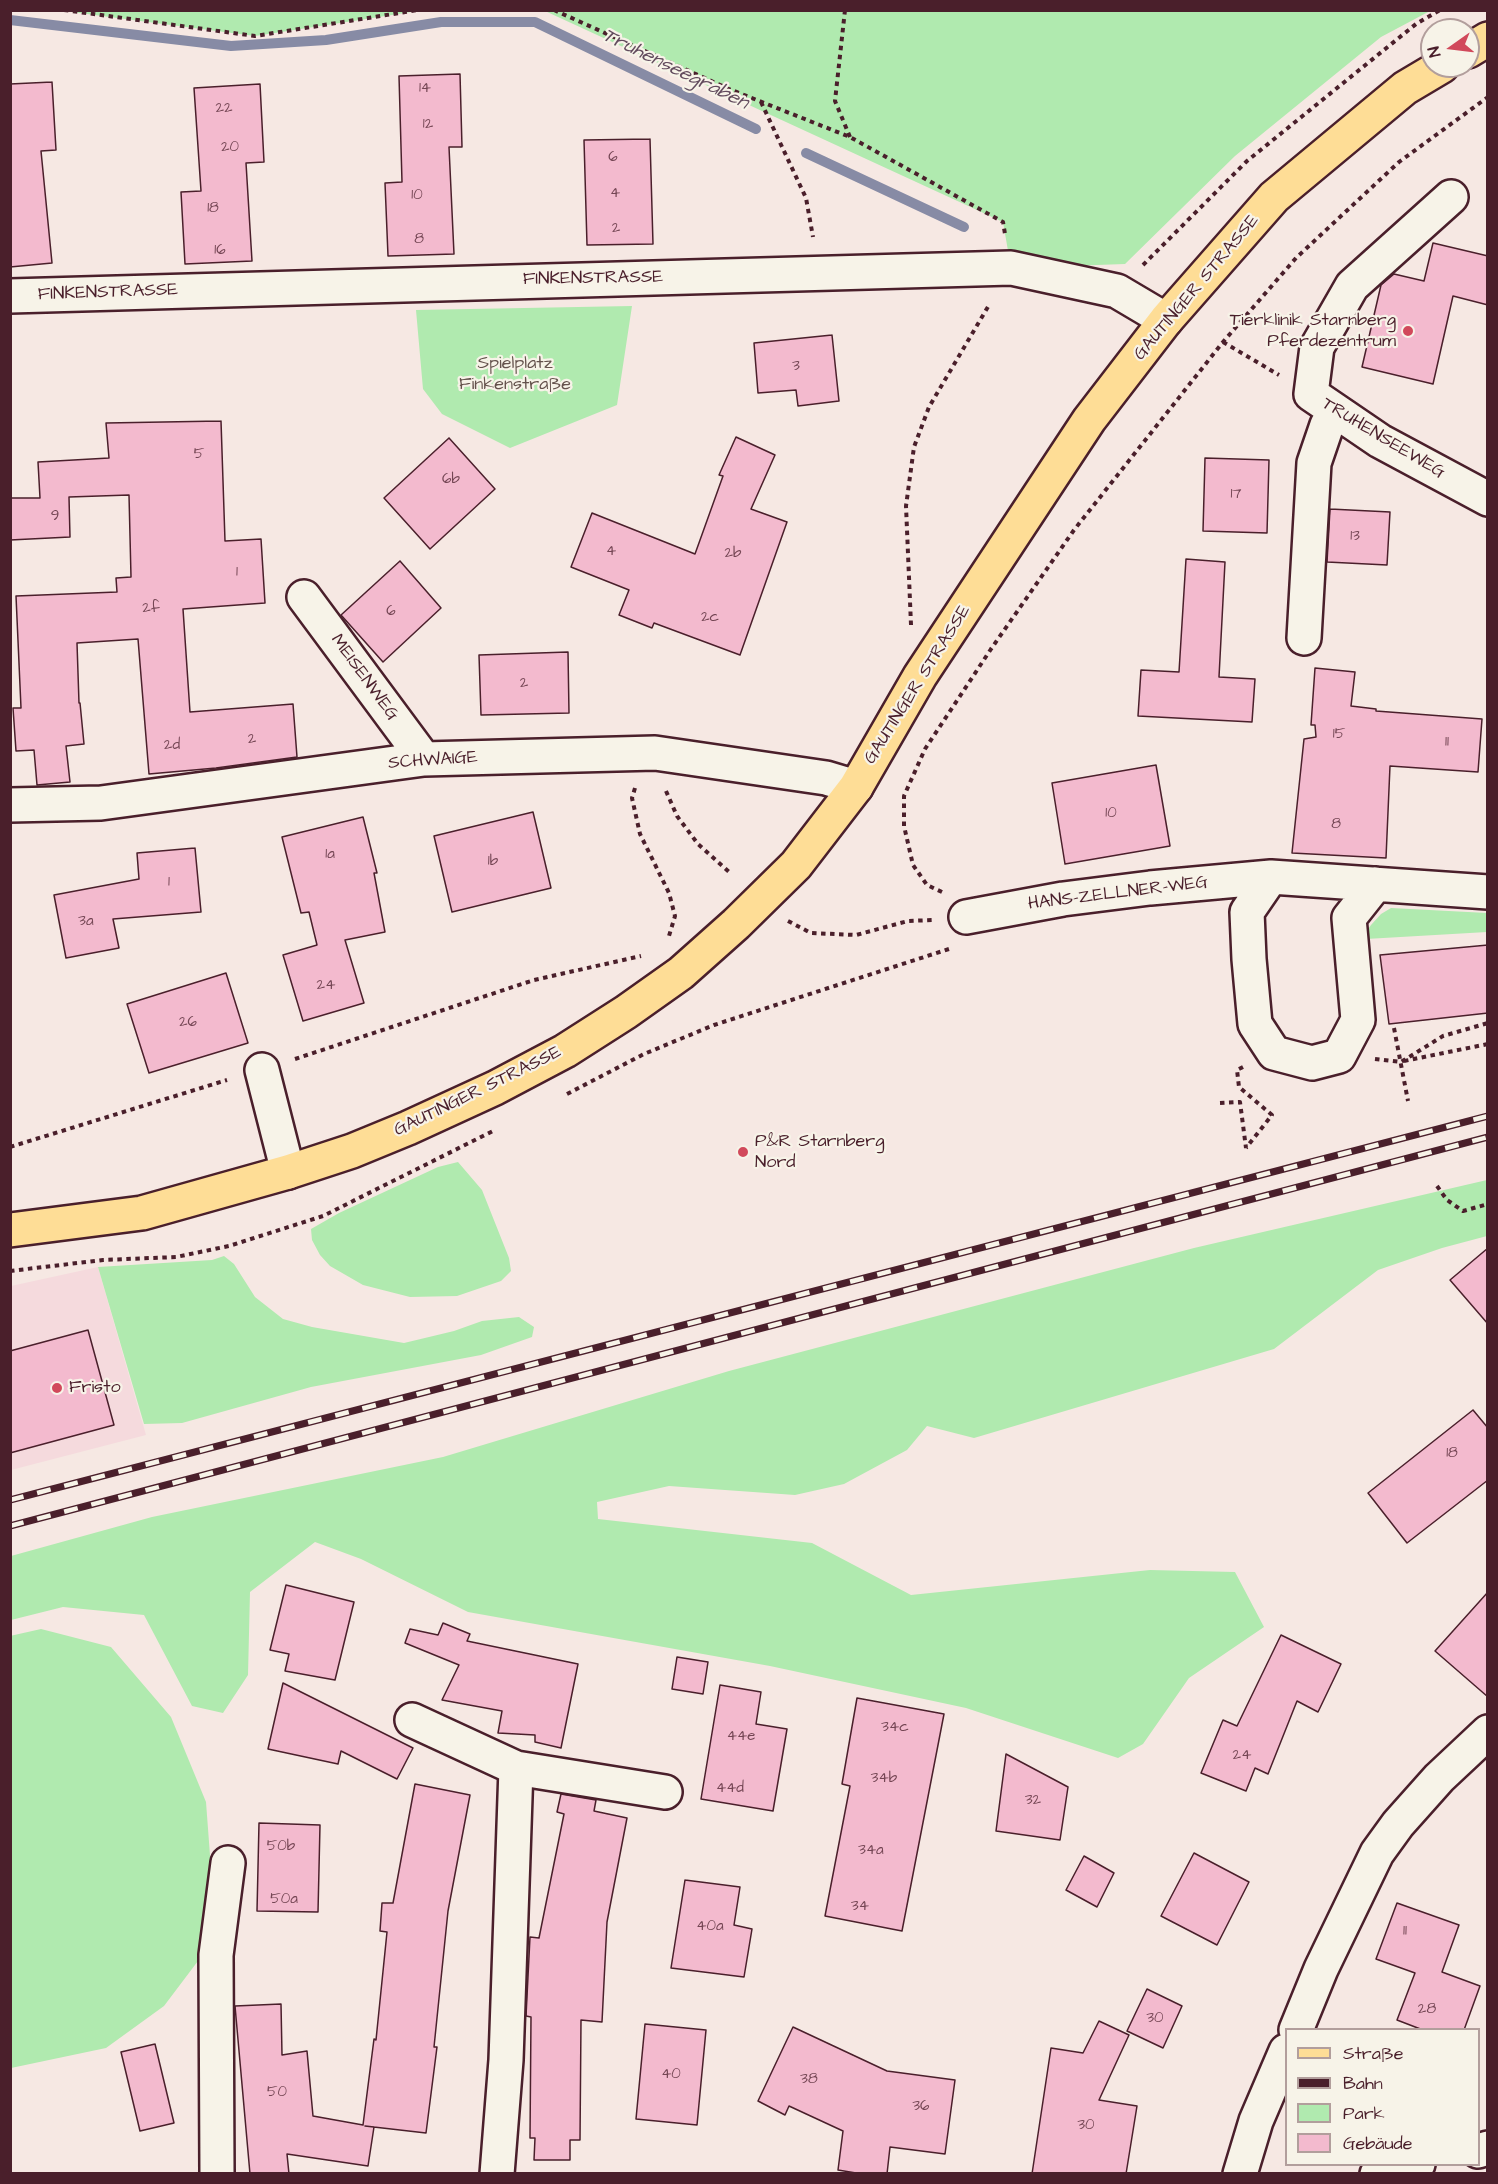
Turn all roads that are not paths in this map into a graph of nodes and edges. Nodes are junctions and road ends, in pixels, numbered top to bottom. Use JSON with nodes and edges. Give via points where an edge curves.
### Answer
{"nodes":[{"id":1,"x":1422,"y":78,"type":"edge"},
{"id":2,"x":1451,"y":197,"type":"dead end"},
{"id":3,"x":10,"y":296,"type":"edge"},
{"id":4,"x":1166,"y":320,"type":"junction"},
{"id":5,"x":1337,"y":412,"type":"junction"},
{"id":6,"x":1488,"y":499,"type":"edge"},
{"id":7,"x":304,"y":597,"type":"dead end"},
{"id":8,"x":1304,"y":639,"type":"dead end"},
{"id":9,"x":424,"y":759,"type":"junction"},
{"id":10,"x":856,"y":787,"type":"junction"},
{"id":11,"x":10,"y":805,"type":"edge"},
{"id":12,"x":1271,"y":877,"type":"junction"},
{"id":13,"x":1376,"y":884,"type":"junction"},
{"id":14,"x":1488,"y":892,"type":"edge"},
{"id":15,"x":966,"y":917,"type":"road end"},
{"id":16,"x":262,"y":1070,"type":"road end"},
{"id":17,"x":288,"y":1172,"type":"junction"},
{"id":18,"x":10,"y":1230,"type":"edge"},
{"id":19,"x":412,"y":1720,"type":"dead end"},
{"id":20,"x":1488,"y":1732,"type":"edge"},
{"id":21,"x":516,"y":1768,"type":"junction"},
{"id":22,"x":665,"y":1792,"type":"dead end"},
{"id":23,"x":228,"y":1863,"type":"dead end"},
{"id":24,"x":1297,"y":2028,"type":"edge"},
{"id":25,"x":1285,"y":2056,"type":"edge"},
{"id":26,"x":1410,"y":2166,"type":"edge"},
{"id":27,"x":217,"y":2174,"type":"edge"},
{"id":28,"x":497,"y":2174,"type":"edge"},
{"id":29,"x":1240,"y":2174,"type":"edge"},
{"id":30,"x":1377,"y":2174,"type":"edge"}],
"edges":[{"from":1,"to":4,"type":"main road","name":"GAUTINGER STRASSE","via":[[1274,198]]},
{"from":2,"to":5,"type":"street","name":"TRUHENSEEWEG","via":[[1352,286],[1317,347],[1311,394]]},
{"from":3,"to":4,"type":"street","name":"FINKENSTRASSE","via":[[1011,268],[1117,291]]},
{"from":4,"to":10,"type":"main road","name":"GAUTINGER STRASSE","via":[[1083,430],[920,676]]},
{"from":5,"to":6,"type":"street","name":"TRUHENSEEWEG","via":[[1380,441]]},
{"from":5,"to":8,"type":"street","via":[[1327,425],[1314,463]]},
{"from":7,"to":9,"type":"street","name":"MEISENWEG"},
{"from":9,"to":10,"type":"street","name":"SCHWAIGE","via":[[654,761],[826,778]]},
{"from":9,"to":11,"type":"street","name":"SCHWAIGE","via":[[101,803]]},
{"from":10,"to":17,"type":"main road","name":"GAUTINGER STRASSE","via":[[796,865],[736,924],[681,973],[626,1012],[565,1051],[495,1088],[352,1151]]},
{"from":12,"to":13,"type":"street","name":"HANS-ZELLNER-WEG"},
{"from":12,"to":13,"type":"street","via":[[1248,912],[1255,1023],[1274,1053],[1312,1063],[1339,1056],[1358,1020],[1350,918]]},
{"from":12,"to":15,"type":"street","name":"HANS-ZELLNER-WEG","via":[[1074,898]]},
{"from":13,"to":14,"type":"street","name":"HANS-ZELLNER-WEG"},
{"from":16,"to":17,"type":"street"},
{"from":17,"to":18,"type":"main road","name":"GAUTINGER STRASSE","via":[[142,1213]]},
{"from":19,"to":21,"type":"street"},
{"from":20,"to":24,"type":"street","via":[[1432,1786],[1377,1853]]},
{"from":21,"to":22,"type":"street"},
{"from":21,"to":28,"type":"street","via":[[506,2060]]},
{"from":23,"to":27,"type":"street","via":[[216,1955]]},
{"from":25,"to":29,"type":"street","via":[[1256,2121]]},
{"from":26,"to":30,"type":"street"}]}
